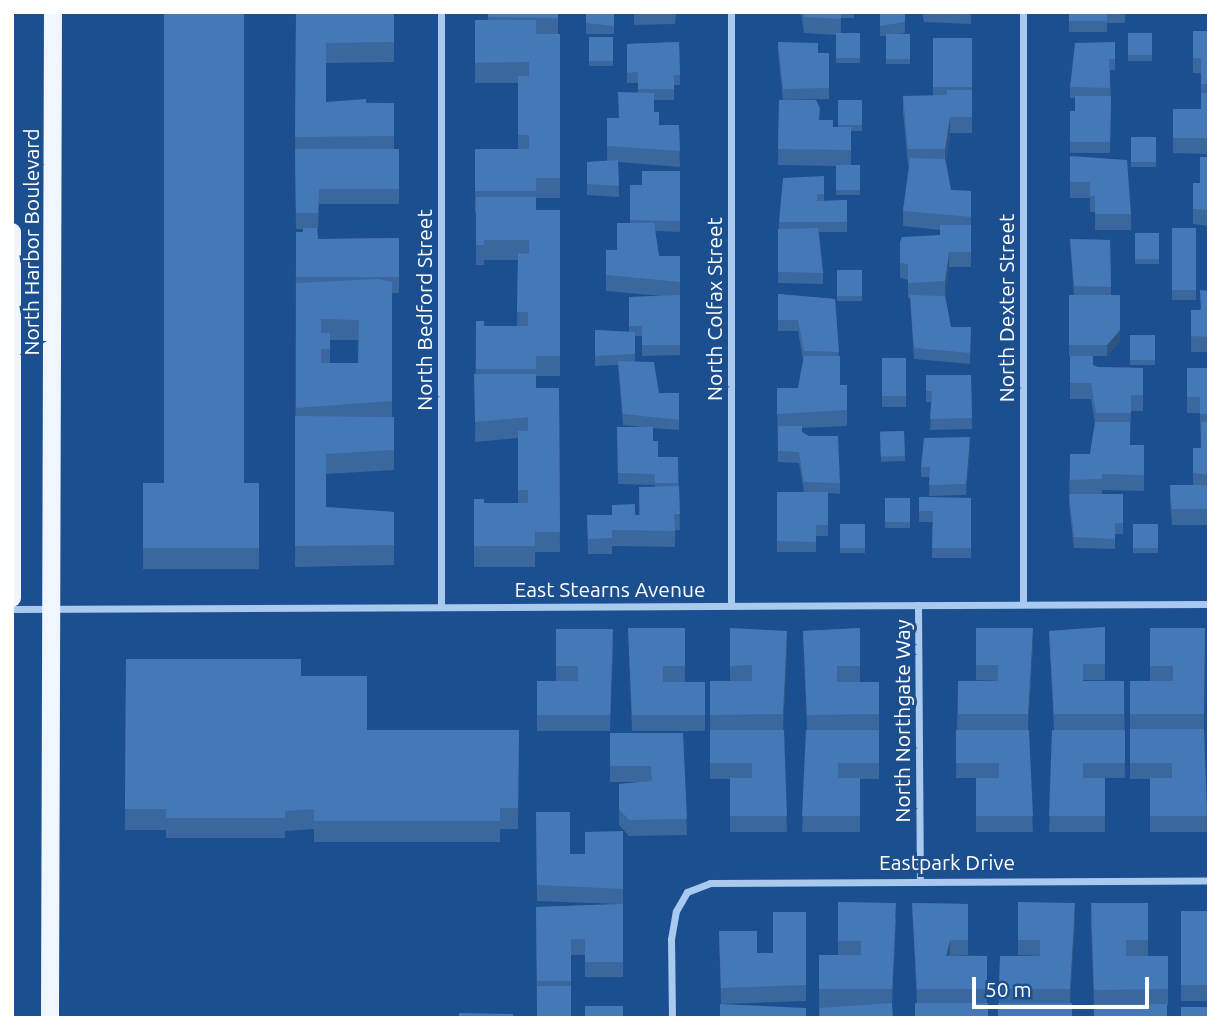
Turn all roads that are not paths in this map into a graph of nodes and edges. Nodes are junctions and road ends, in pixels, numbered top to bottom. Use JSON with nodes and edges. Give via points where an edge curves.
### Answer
{"nodes":[{"id":1,"x":53,"y":12,"type":"edge"},
{"id":2,"x":441,"y":12,"type":"edge"},
{"id":3,"x":732,"y":12,"type":"edge"},
{"id":4,"x":1023,"y":12,"type":"edge"},
{"id":5,"x":12,"y":232,"type":"edge"},
{"id":6,"x":12,"y":598,"type":"edge"},
{"id":7,"x":1023,"y":604,"type":"junction"},
{"id":8,"x":1209,"y":604,"type":"edge"},
{"id":9,"x":918,"y":605,"type":"junction"},
{"id":10,"x":731,"y":606,"type":"junction"},
{"id":11,"x":441,"y":607,"type":"junction"},
{"id":12,"x":12,"y":609,"type":"edge"},
{"id":13,"x":52,"y":609,"type":"junction"},
{"id":14,"x":920,"y":878,"type":"junction"},
{"id":15,"x":1209,"y":880,"type":"edge"},
{"id":16,"x":50,"y":1018,"type":"edge"},
{"id":17,"x":671,"y":1018,"type":"edge"}],
"edges":[{"from":1,"to":13,"type":"main road","name":"North Harbor Boulevard"},
{"from":2,"to":11,"type":"street","name":"North Bedford Street"},
{"from":3,"to":10,"type":"street","name":"North Colfax Street"},
{"from":4,"to":7,"type":"street","name":"North Dexter Street"},
{"from":5,"to":6,"type":"main road","name":"North Harbor Boulevard"},
{"from":7,"to":8,"type":"street","name":"East Stearns Avenue"},
{"from":7,"to":9,"type":"street","name":"East Stearns Avenue"},
{"from":9,"to":10,"type":"street","name":"East Stearns Avenue"},
{"from":9,"to":14,"type":"street","name":"North Northgate Way"},
{"from":10,"to":11,"type":"street","name":"East Stearns Avenue"},
{"from":11,"to":13,"type":"street","name":"East Stearns Avenue"},
{"from":12,"to":13,"type":"street","name":"East Stearns Avenue"},
{"from":13,"to":16,"type":"main road","name":"North Harbor Boulevard"},
{"from":14,"to":15,"type":"street","name":"Eastpark Drive"},
{"from":14,"to":17,"type":"street","name":"Eastpark Drive","via":[[710,883],[687,892],[676,911],[671,939]]}]}
